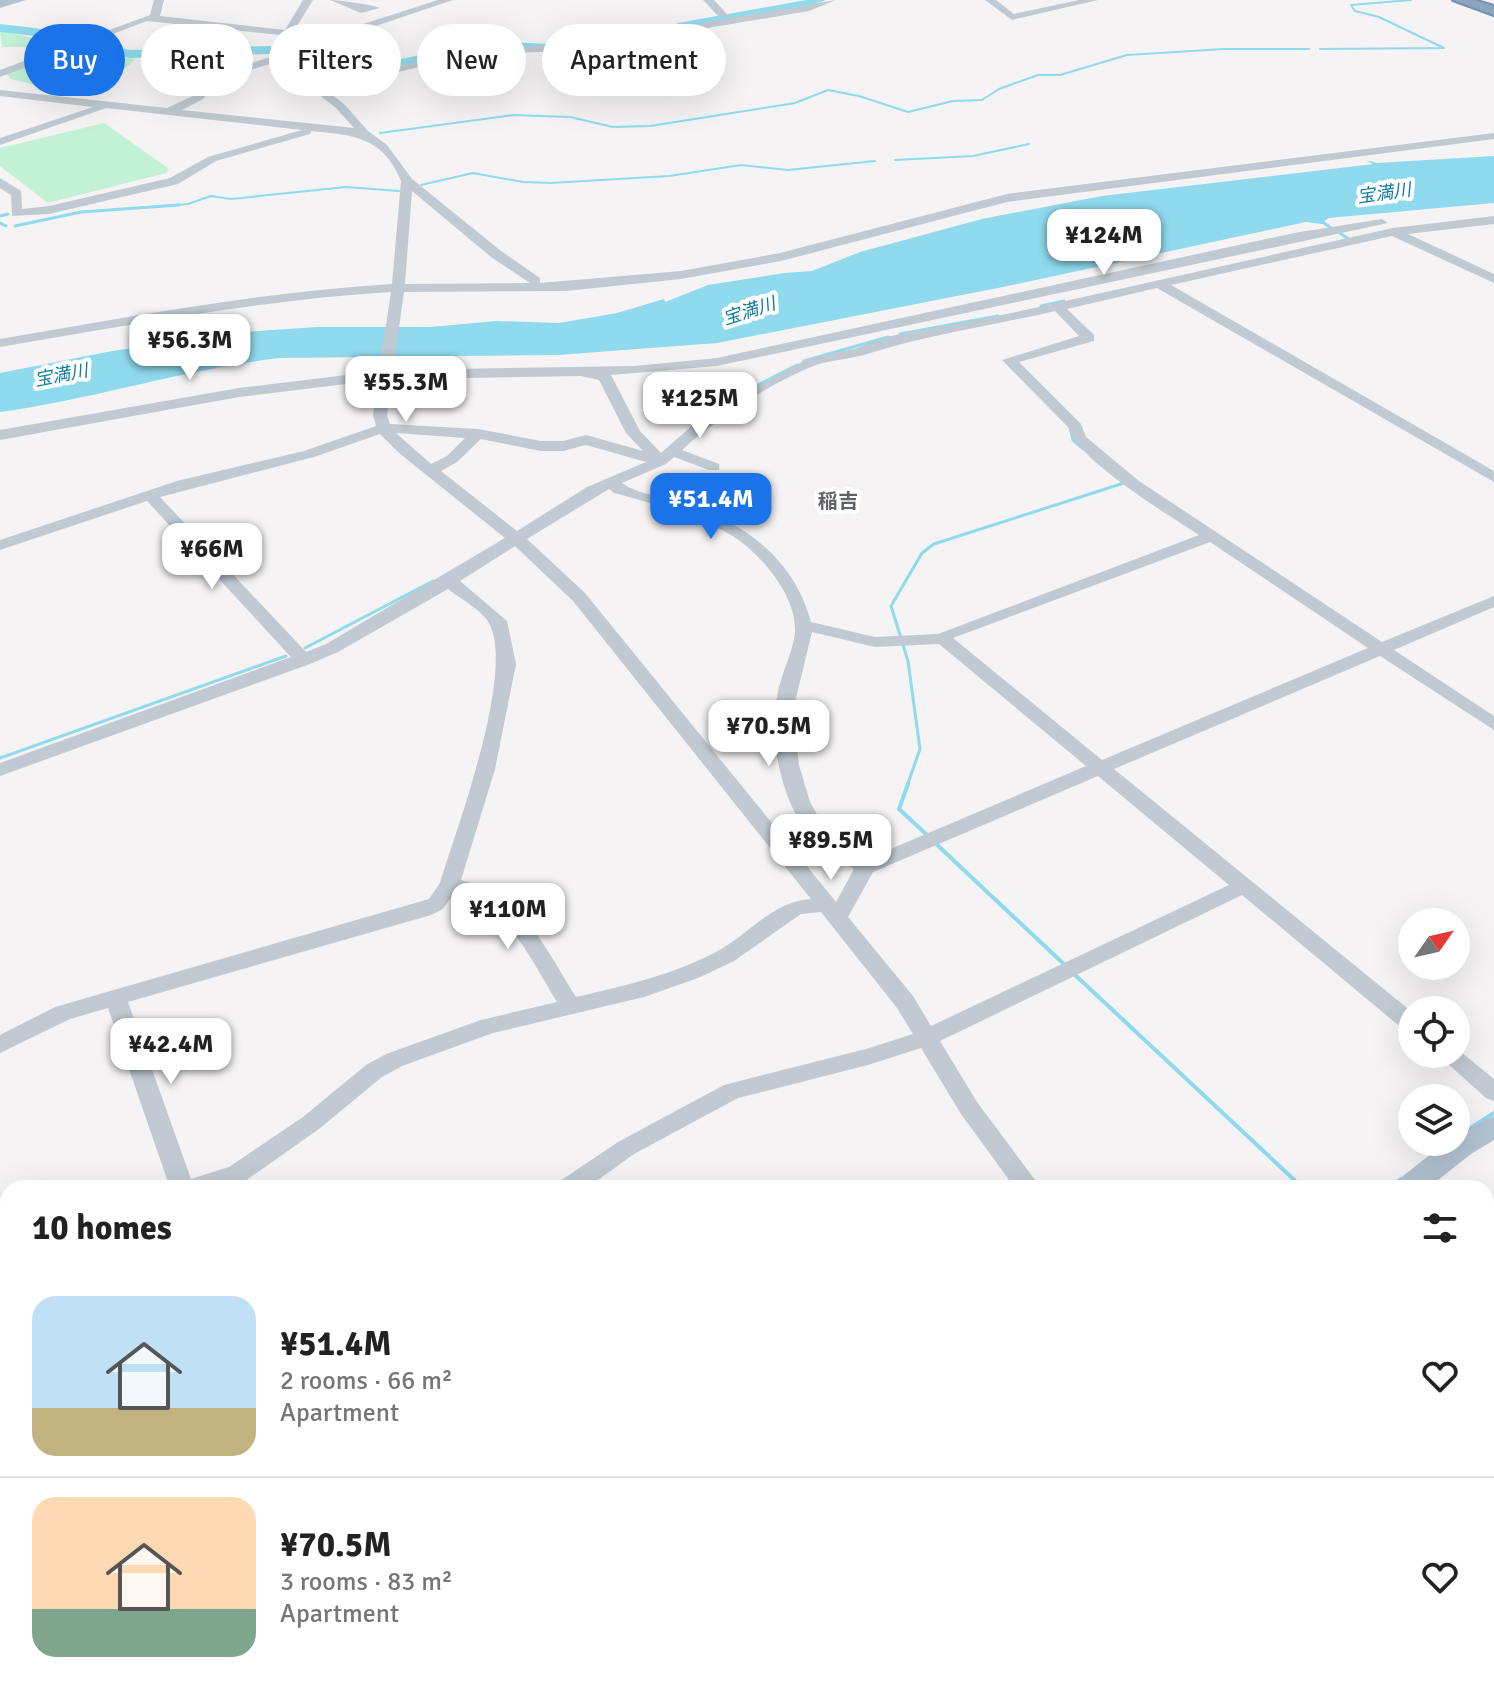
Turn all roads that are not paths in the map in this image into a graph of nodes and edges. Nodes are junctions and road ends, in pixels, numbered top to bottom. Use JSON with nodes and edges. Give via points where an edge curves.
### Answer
{"nodes":[{"id":1,"x":20,"y":0,"type":"edge"},
{"id":2,"x":159,"y":0,"type":"edge"},
{"id":3,"x":308,"y":0,"type":"edge"},
{"id":4,"x":335,"y":0,"type":"edge"},
{"id":5,"x":448,"y":0,"type":"edge"},
{"id":6,"x":708,"y":0,"type":"edge"},
{"id":7,"x":831,"y":0,"type":"edge"},
{"id":8,"x":990,"y":0,"type":"edge"},
{"id":9,"x":1093,"y":0,"type":"edge"},
{"id":10,"x":1460,"y":0,"type":"edge"},
{"id":11,"x":0,"y":4,"type":"edge"},
{"id":12,"x":375,"y":8,"type":"dead end"},
{"id":13,"x":1494,"y":11,"type":"edge"},
{"id":14,"x":723,"y":15,"type":"dead end"},
{"id":15,"x":154,"y":18,"type":"junction"},
{"id":16,"x":293,"y":24,"type":"edge"},
{"id":17,"x":373,"y":24,"type":"edge"},
{"id":18,"x":269,"y":31,"type":"edge"},
{"id":19,"x":269,"y":58,"type":"edge"},
{"id":20,"x":401,"y":68,"type":"edge"},
{"id":21,"x":0,"y":74,"type":"edge"},
{"id":22,"x":0,"y":93,"type":"edge"},
{"id":23,"x":328,"y":96,"type":"edge"},
{"id":24,"x":192,"y":101,"type":"junction"},
{"id":25,"x":110,"y":102,"type":"junction"},
{"id":26,"x":168,"y":112,"type":"junction"},
{"id":27,"x":314,"y":130,"type":"junction"},
{"id":28,"x":364,"y":133,"type":"junction"},
{"id":29,"x":1494,"y":136,"type":"edge"},
{"id":30,"x":0,"y":142,"type":"edge"},
{"id":31,"x":407,"y":181,"type":"junction"},
{"id":32,"x":0,"y":182,"type":"edge"},
{"id":33,"x":1494,"y":219,"type":"edge"},
{"id":34,"x":1393,"y":232,"type":"junction"},
{"id":35,"x":1494,"y":279,"type":"edge"},
{"id":36,"x":1159,"y":284,"type":"junction"},
{"id":37,"x":430,"y":288,"type":"junction"},
{"id":38,"x":398,"y":290,"type":"junction"},
{"id":39,"x":1057,"y":306,"type":"junction"},
{"id":40,"x":0,"y":343,"type":"edge"},
{"id":41,"x":631,"y":370,"type":"junction"},
{"id":42,"x":577,"y":371,"type":"junction"},
{"id":43,"x":386,"y":372,"type":"junction"},
{"id":44,"x":605,"y":377,"type":"junction"},
{"id":45,"x":478,"y":434,"type":"junction"},
{"id":46,"x":0,"y":435,"type":"edge"},
{"id":47,"x":666,"y":456,"type":"junction"},
{"id":48,"x":714,"y":467,"type":"dead end"},
{"id":49,"x":430,"y":471,"type":"junction"},
{"id":50,"x":1494,"y":477,"type":"edge"},
{"id":51,"x":611,"y":482,"type":"junction"},
{"id":52,"x":150,"y":495,"type":"junction"},
{"id":53,"x":1212,"y":536,"type":"junction"},
{"id":54,"x":517,"y":539,"type":"junction"},
{"id":55,"x":0,"y":545,"type":"edge"},
{"id":56,"x":449,"y":581,"type":"junction"},
{"id":57,"x":1494,"y":601,"type":"edge"},
{"id":58,"x":803,"y":625,"type":"junction"},
{"id":59,"x":943,"y":639,"type":"junction"},
{"id":60,"x":1382,"y":650,"type":"junction"},
{"id":61,"x":304,"y":660,"type":"junction"},
{"id":62,"x":1494,"y":724,"type":"edge"},
{"id":63,"x":1099,"y":767,"type":"junction"},
{"id":64,"x":0,"y":770,"type":"edge"},
{"id":65,"x":865,"y":867,"type":"junction"},
{"id":66,"x":450,"y":884,"type":"junction"},
{"id":67,"x":1244,"y":886,"type":"junction"},
{"id":68,"x":831,"y":911,"type":"junction"},
{"id":69,"x":116,"y":999,"type":"junction"},
{"id":70,"x":571,"y":1007,"type":"junction"},
{"id":71,"x":1398,"y":1012,"type":"edge"},
{"id":72,"x":926,"y":1038,"type":"junction"},
{"id":73,"x":0,"y":1045,"type":"edge"},
{"id":74,"x":1465,"y":1068,"type":"edge"},
{"id":75,"x":1494,"y":1092,"type":"edge"},
{"id":76,"x":1494,"y":1127,"type":"edge"},
{"id":77,"x":179,"y":1180,"type":"edge"},
{"id":78,"x":218,"y":1180,"type":"edge"},
{"id":79,"x":580,"y":1180,"type":"edge"},
{"id":80,"x":1023,"y":1180,"type":"edge"},
{"id":81,"x":1418,"y":1180,"type":"edge"}],
"edges":[{"from":1,"to":11,"type":"main road"},
{"from":2,"to":15,"type":"street"},
{"from":3,"to":16,"type":"street"},
{"from":4,"to":12,"type":"street","via":[[361,10]]},
{"from":5,"to":17,"type":"street"},
{"from":6,"to":14,"type":"street"},
{"from":7,"to":20,"type":"street","via":[[571,48],[475,51]]},
{"from":8,"to":9,"type":"street","via":[[1012,17]]},
{"from":10,"to":13,"type":"highway"},
{"from":15,"to":18,"type":"street"},
{"from":15,"to":21,"type":"street"},
{"from":19,"to":24,"type":"street","via":[[218,76]]},
{"from":22,"to":25,"type":"street"},
{"from":23,"to":28,"type":"street"},
{"from":24,"to":25,"type":"street","via":[[156,97]]},
{"from":24,"to":26,"type":"street"},
{"from":25,"to":26,"type":"street"},
{"from":25,"to":30,"type":"street"},
{"from":26,"to":27,"type":"street"},
{"from":27,"to":28,"type":"street"},
{"from":27,"to":32,"type":"street","via":[[212,159],[174,181],[37,212],[16,213],[17,194]]},
{"from":28,"to":31,"type":"street","via":[[383,147]]},
{"from":29,"to":37,"type":"street","via":[[1007,198],[781,257],[681,275],[580,286]]},
{"from":31,"to":37,"type":"street","via":[[535,281]]},
{"from":31,"to":38,"type":"street"},
{"from":33,"to":34,"type":"street"},
{"from":33,"to":41,"type":"street","via":[[1349,227],[717,362]]},
{"from":34,"to":35,"type":"street"},
{"from":34,"to":36,"type":"street"},
{"from":36,"to":39,"type":"street"},
{"from":36,"to":50,"type":"street"},
{"from":37,"to":38,"type":"street"},
{"from":38,"to":40,"type":"street","via":[[263,299]]},
{"from":38,"to":43,"type":"street"},
{"from":39,"to":47,"type":"street","via":[[812,362],[737,401]]},
{"from":39,"to":53,"type":"street","via":[[1089,338],[1009,360],[1076,427],[1079,439],[1133,484]]},
{"from":41,"to":42,"type":"street"},
{"from":41,"to":44,"type":"street"},
{"from":42,"to":43,"type":"street"},
{"from":42,"to":44,"type":"street"},
{"from":43,"to":46,"type":"street"},
{"from":43,"to":49,"type":"street","via":[[380,415],[385,430]]},
{"from":44,"to":47,"type":"street","via":[[634,433]]},
{"from":45,"to":47,"type":"street","via":[[541,446],[586,440]]},
{"from":45,"to":49,"type":"street"},
{"from":45,"to":52,"type":"street","via":[[382,429],[309,454]]},
{"from":47,"to":48,"type":"street"},
{"from":47,"to":51,"type":"street"},
{"from":49,"to":54,"type":"street"},
{"from":51,"to":54,"type":"street"},
{"from":51,"to":58,"type":"street","via":[[620,490],[708,517],[752,541],[785,583]]},
{"from":52,"to":55,"type":"street"},
{"from":52,"to":61,"type":"street"},
{"from":53,"to":59,"type":"street"},
{"from":53,"to":60,"type":"street"},
{"from":54,"to":56,"type":"street"},
{"from":54,"to":68,"type":"street","via":[[579,597]]},
{"from":56,"to":61,"type":"street"},
{"from":56,"to":66,"type":"street","via":[[498,621],[507,664],[485,769]]},
{"from":57,"to":60,"type":"street"},
{"from":58,"to":59,"type":"street","via":[[875,642]]},
{"from":58,"to":65,"type":"street","via":[[784,713],[791,773],[817,830]]},
{"from":59,"to":63,"type":"street"},
{"from":60,"to":62,"type":"street"},
{"from":60,"to":63,"type":"street"},
{"from":61,"to":64,"type":"street"},
{"from":63,"to":65,"type":"street"},
{"from":63,"to":67,"type":"street"},
{"from":65,"to":68,"type":"street"},
{"from":66,"to":69,"type":"street","via":[[436,904],[424,910]]},
{"from":66,"to":70,"type":"street","via":[[479,892],[515,921]]},
{"from":67,"to":71,"type":"street"},
{"from":67,"to":72,"type":"street"},
{"from":68,"to":70,"type":"street","via":[[796,907],[726,956],[690,973]]},
{"from":68,"to":72,"type":"street","via":[[905,1002]]},
{"from":69,"to":73,"type":"street","via":[[63,1013]]},
{"from":69,"to":77,"type":"street"},
{"from":70,"to":78,"type":"street","via":[[489,1026],[394,1060],[237,1174]]},
{"from":72,"to":79,"type":"street","via":[[732,1091],[626,1148]]},
{"from":72,"to":80,"type":"street"},
{"from":74,"to":75,"type":"street"},
{"from":76,"to":81,"type":"main road"}]}
